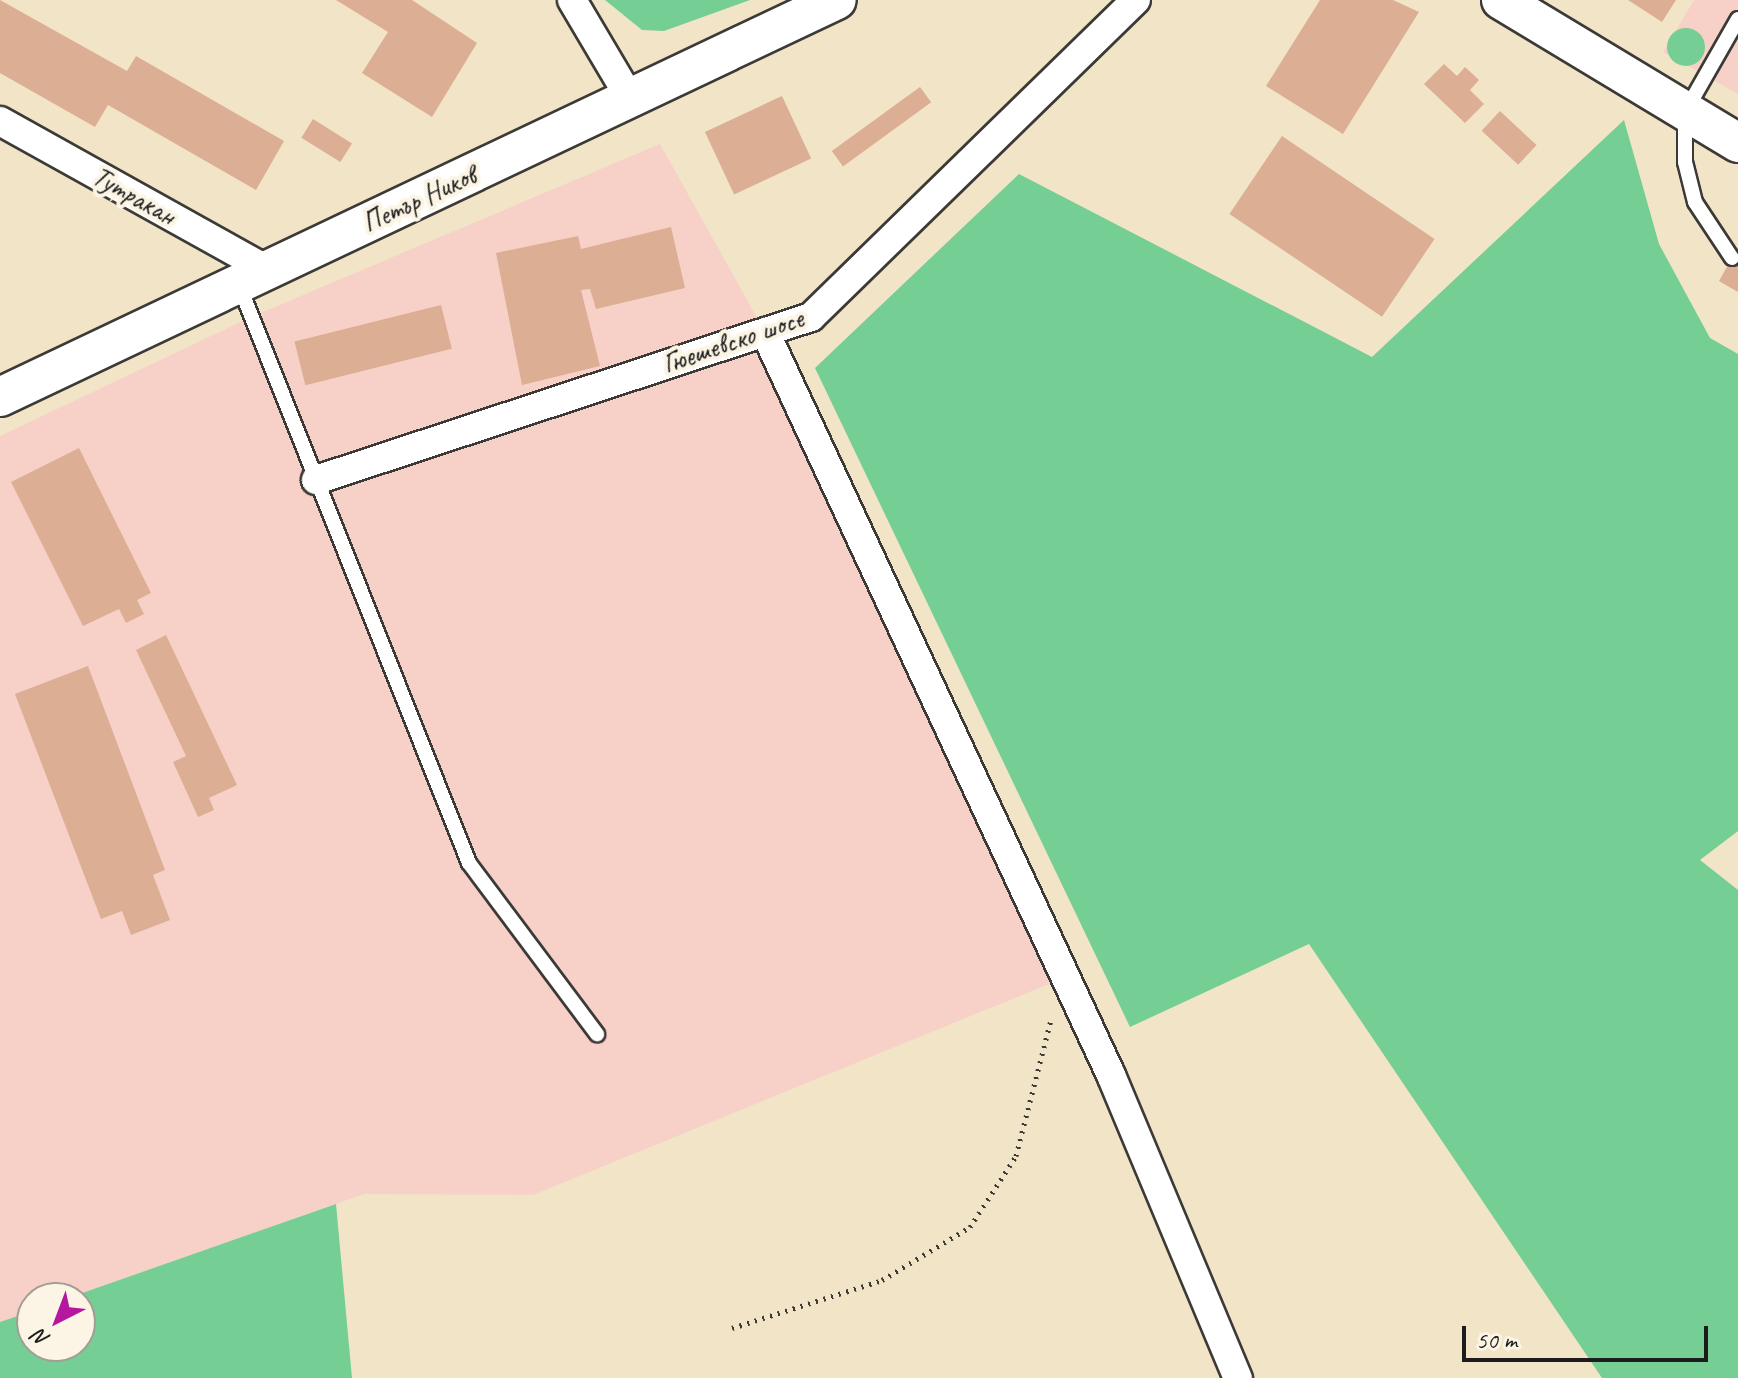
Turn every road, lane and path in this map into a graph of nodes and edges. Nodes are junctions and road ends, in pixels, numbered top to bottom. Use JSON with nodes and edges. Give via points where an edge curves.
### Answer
{"nodes":[{"id":1,"x":837,"y":0,"type":"edge"},
{"id":2,"x":1136,"y":0,"type":"edge"},
{"id":3,"x":1501,"y":0,"type":"edge"},
{"id":4,"x":579,"y":2,"type":"edge"},
{"id":5,"x":787,"y":11,"type":"edge"},
{"id":6,"x":1738,"y":19,"type":"edge"},
{"id":7,"x":1733,"y":37,"type":"edge"},
{"id":8,"x":630,"y":98,"type":"junction"},
{"id":9,"x":1685,"y":112,"type":"junction"},
{"id":10,"x":0,"y":121,"type":"edge"},
{"id":11,"x":1738,"y":143,"type":"edge"},
{"id":12,"x":1732,"y":258,"type":"dead end"},
{"id":13,"x":253,"y":277,"type":"junction"},
{"id":14,"x":765,"y":332,"type":"junction"},
{"id":15,"x":0,"y":397,"type":"edge"},
{"id":16,"x":316,"y":480,"type":"junction"},
{"id":17,"x":1066,"y":977,"type":"junction"},
{"id":18,"x":597,"y":1034,"type":"dead end"},
{"id":19,"x":732,"y":1328,"type":"dead end"},
{"id":20,"x":1238,"y":1378,"type":"edge"}],
"edges":[{"from":1,"to":5,"type":"street","name":"Петър Ников"},
{"from":2,"to":14,"type":"street","name":"Гюешевско шосе","via":[[811,317]]},
{"from":3,"to":9,"type":"street"},
{"from":4,"to":8,"type":"street"},
{"from":5,"to":8,"type":"street","name":"Петър Ников"},
{"from":6,"to":7,"type":"lane"},
{"from":7,"to":9,"type":"lane"},
{"from":8,"to":13,"type":"street","name":"Петър Ников"},
{"from":9,"to":11,"type":"street"},
{"from":9,"to":12,"type":"lane","via":[[1685,162],[1695,202]]},
{"from":10,"to":13,"type":"street","name":"Тутракан"},
{"from":13,"to":15,"type":"street","name":"Петър Ников"},
{"from":13,"to":16,"type":"lane"},
{"from":14,"to":16,"type":"street","name":"Гюешевско шосе"},
{"from":14,"to":17,"type":"street"},
{"from":16,"to":18,"type":"lane","via":[[469,863]]},
{"from":17,"to":19,"type":"path","via":[[1016,1156],[970,1227],[882,1280]]},
{"from":17,"to":20,"type":"street"}]}
